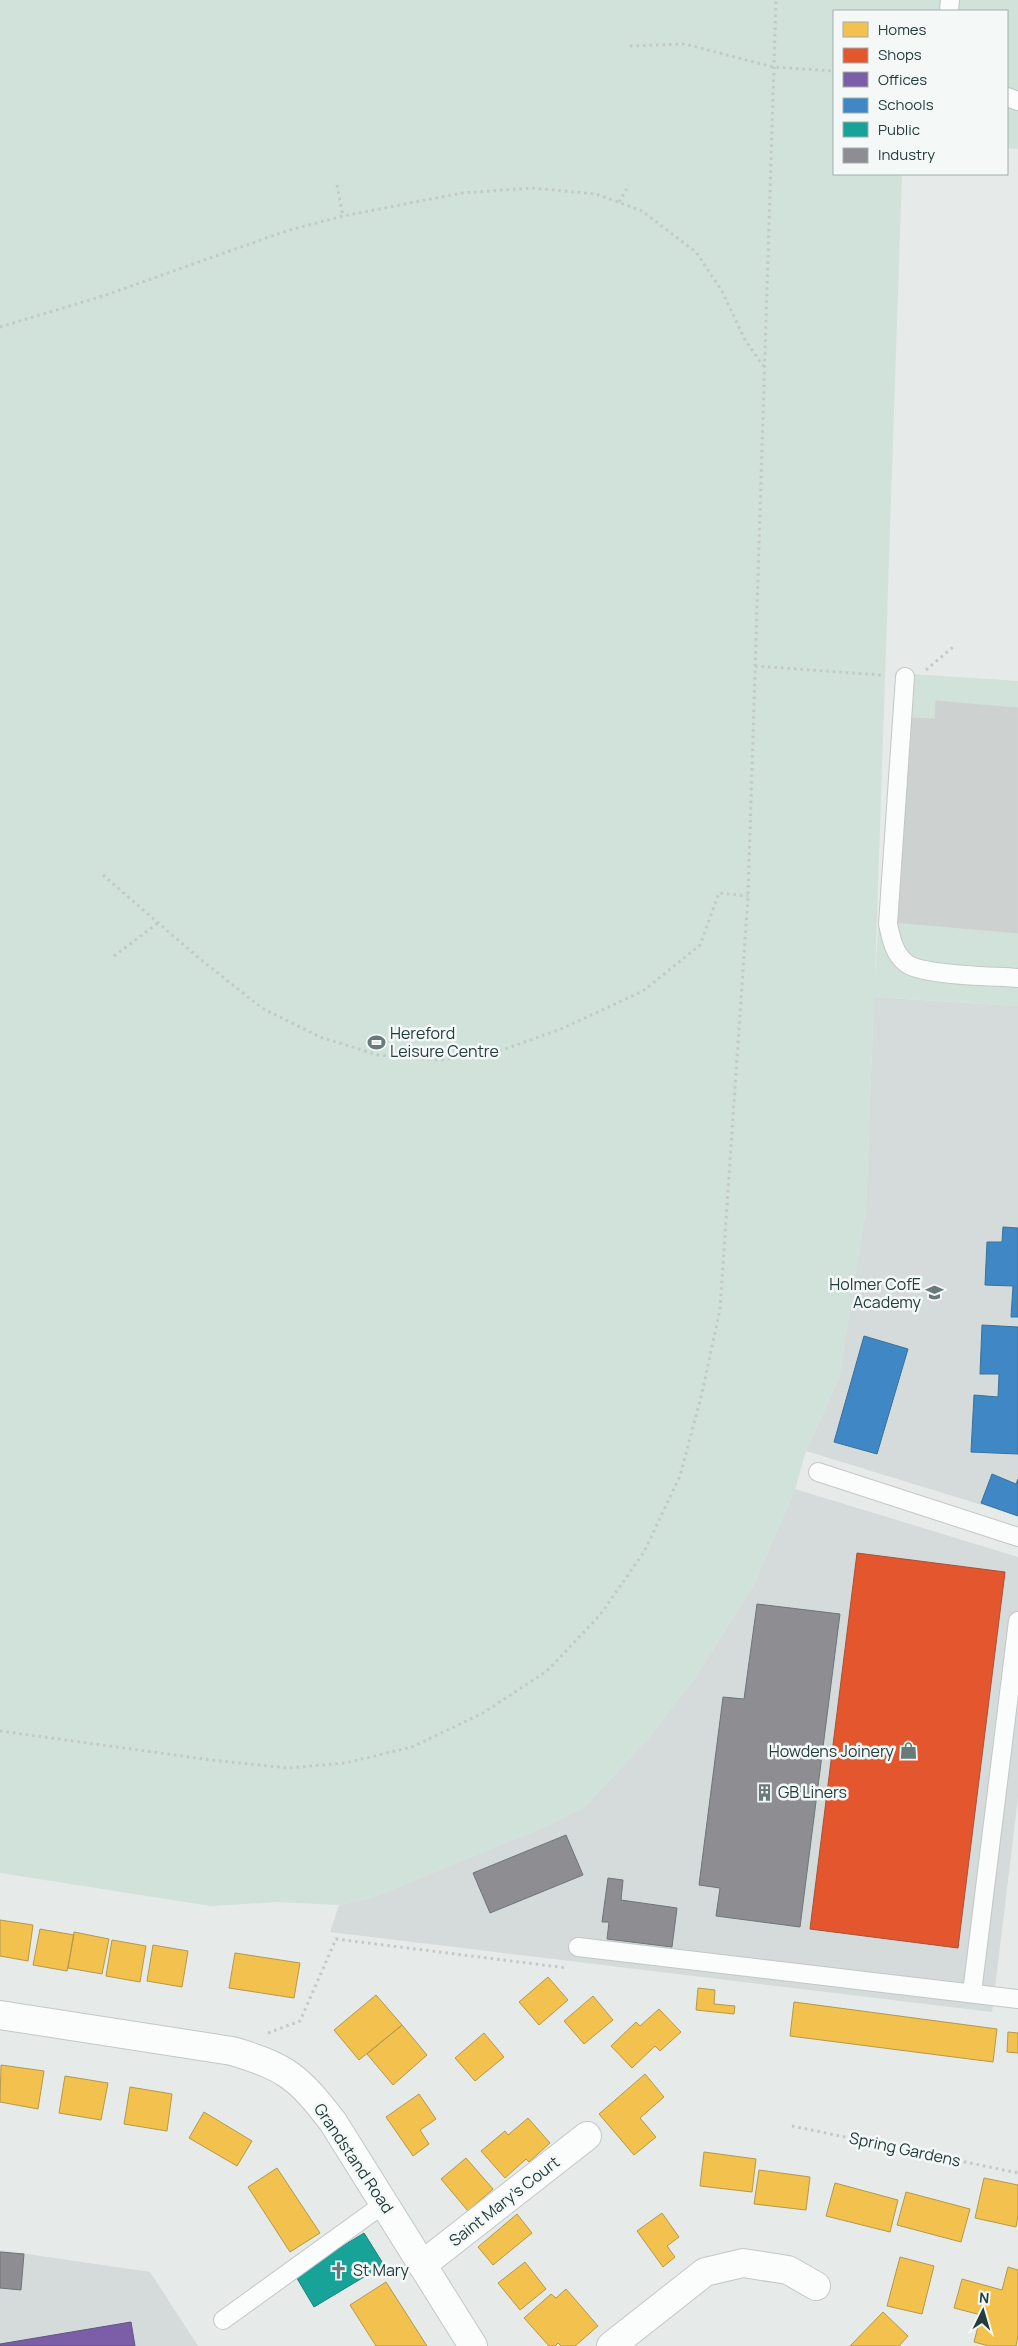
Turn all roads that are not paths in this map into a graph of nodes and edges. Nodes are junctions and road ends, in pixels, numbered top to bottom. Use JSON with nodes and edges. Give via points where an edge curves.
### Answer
{"nodes":[{"id":1,"x":905,"y":677,"type":"road end"},
{"id":2,"x":1018,"y":978,"type":"edge"},
{"id":3,"x":818,"y":1472,"type":"dead end"},
{"id":4,"x":1018,"y":1537,"type":"edge"},
{"id":5,"x":1018,"y":1621,"type":"edge"},
{"id":6,"x":578,"y":1947,"type":"dead end"},
{"id":7,"x":972,"y":1993,"type":"junction"},
{"id":8,"x":1018,"y":1999,"type":"edge"},
{"id":9,"x":0,"y":2015,"type":"edge"},
{"id":10,"x":587,"y":2136,"type":"dead end"},
{"id":11,"x":385,"y":2203,"type":"junction"},
{"id":12,"x":422,"y":2265,"type":"junction"},
{"id":13,"x":816,"y":2286,"type":"dead end"},
{"id":14,"x":223,"y":2320,"type":"dead end"},
{"id":15,"x":473,"y":2346,"type":"edge"},
{"id":16,"x":611,"y":2346,"type":"edge"}],
"edges":[{"from":1,"to":2,"type":"lane","via":[[888,924],[894,947],[906,963],[923,970]]},
{"from":3,"to":4,"type":"lane"},
{"from":5,"to":7,"type":"lane"},
{"from":6,"to":7,"type":"lane"},
{"from":7,"to":8,"type":"lane"},
{"from":9,"to":11,"type":"street","name":"Grandstand Road","via":[[232,2051],[285,2071],[309,2091],[333,2122]]},
{"from":10,"to":12,"type":"street","name":"Saint Mary's Court"},
{"from":11,"to":12,"type":"street","name":"Grandstand Road"},
{"from":11,"to":14,"type":"lane"},
{"from":12,"to":15,"type":"street","name":"Grandstand Road"},
{"from":13,"to":16,"type":"street","via":[[788,2270],[743,2263],[705,2272]]}]}
